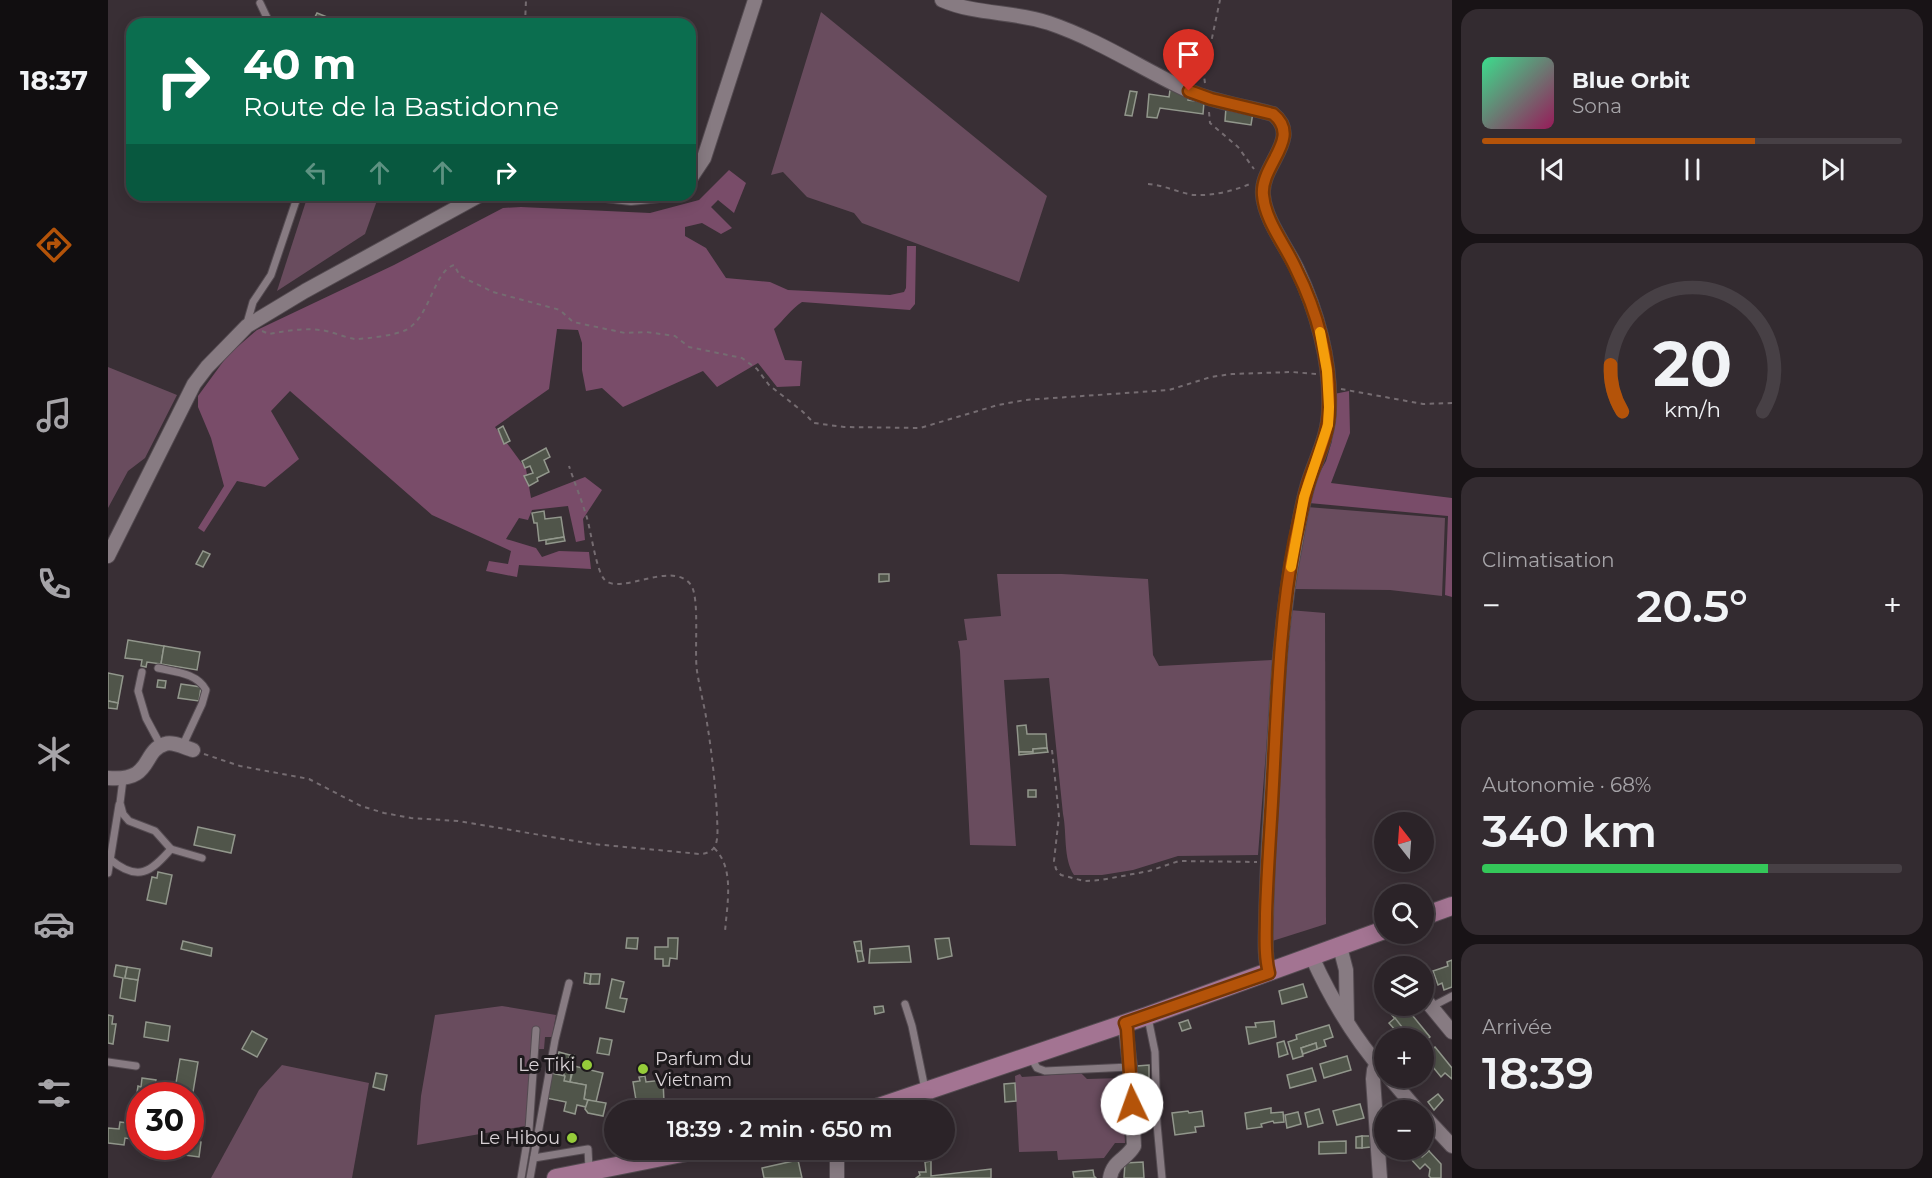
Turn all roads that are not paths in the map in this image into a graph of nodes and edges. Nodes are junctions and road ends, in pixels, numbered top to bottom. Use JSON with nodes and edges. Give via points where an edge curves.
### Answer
{"nodes":[{"id":1,"x":755,"y":0,"type":"edge"},
{"id":2,"x":942,"y":0,"type":"edge"},
{"id":3,"x":260,"y":3,"type":"dead end"},
{"id":4,"x":267,"y":18,"type":"edge"},
{"id":5,"x":696,"y":170,"type":"edge"},
{"id":6,"x":296,"y":201,"type":"edge"},
{"id":7,"x":469,"y":201,"type":"edge"},
{"id":8,"x":253,"y":322,"type":"junction"},
{"id":9,"x":108,"y":556,"type":"edge"},
{"id":10,"x":158,"y":668,"type":"dead end"},
{"id":11,"x":142,"y":672,"type":"dead end"},
{"id":12,"x":161,"y":746,"type":"junction"},
{"id":13,"x":187,"y":748,"type":"joint"},
{"id":14,"x":108,"y":778,"type":"edge"},
{"id":15,"x":123,"y":779,"type":"junction"},
{"id":16,"x":120,"y":803,"type":"junction"},
{"id":17,"x":171,"y":849,"type":"junction"},
{"id":18,"x":202,"y":858,"type":"dead end"},
{"id":19,"x":111,"y":860,"type":"junction"},
{"id":20,"x":108,"y":873,"type":"edge"},
{"id":21,"x":1452,"y":906,"type":"edge"},
{"id":22,"x":1434,"y":912,"type":"edge"},
{"id":23,"x":1374,"y":934,"type":"edge"},
{"id":24,"x":1340,"y":946,"type":"junction"},
{"id":25,"x":1312,"y":957,"type":"junction"},
{"id":26,"x":1269,"y":973,"type":"junction"},
{"id":27,"x":569,"y":983,"type":"dead end"},
{"id":28,"x":1452,"y":996,"type":"edge"},
{"id":29,"x":1434,"y":1001,"type":"edge"},
{"id":30,"x":905,"y":1004,"type":"dead end"},
{"id":31,"x":1434,"y":1011,"type":"edge"},
{"id":32,"x":1147,"y":1016,"type":"junction"},
{"id":33,"x":1125,"y":1023,"type":"junction"},
{"id":34,"x":1347,"y":1023,"type":"junction"},
{"id":35,"x":536,"y":1030,"type":"dead end"},
{"id":36,"x":1452,"y":1032,"type":"edge"},
{"id":37,"x":1030,"y":1055,"type":"junction"},
{"id":38,"x":1374,"y":1059,"type":"edge"},
{"id":39,"x":108,"y":1062,"type":"edge"},
{"id":40,"x":136,"y":1066,"type":"dead end"},
{"id":41,"x":1130,"y":1067,"type":"junction"},
{"id":42,"x":1374,"y":1070,"type":"edge"},
{"id":43,"x":1398,"y":1088,"type":"edge"},
{"id":44,"x":926,"y":1091,"type":"junction"},
{"id":45,"x":899,"y":1100,"type":"edge"},
{"id":46,"x":1409,"y":1100,"type":"edge"},
{"id":47,"x":1434,"y":1127,"type":"edge"},
{"id":48,"x":1452,"y":1146,"type":"edge"},
{"id":49,"x":534,"y":1158,"type":"junction"},
{"id":50,"x":646,"y":1160,"type":"edge"},
{"id":51,"x":837,"y":1160,"type":"edge"},
{"id":52,"x":589,"y":1171,"type":"junction"},
{"id":53,"x":521,"y":1178,"type":"edge"},
{"id":54,"x":530,"y":1178,"type":"edge"},
{"id":55,"x":556,"y":1178,"type":"edge"},
{"id":56,"x":837,"y":1178,"type":"edge"},
{"id":57,"x":1110,"y":1178,"type":"edge"},
{"id":58,"x":1162,"y":1178,"type":"edge"},
{"id":59,"x":1380,"y":1178,"type":"edge"}],
"edges":[{"from":1,"to":5,"type":"street","via":[[704,158]]},
{"from":2,"to":26,"type":"street","via":[[1047,22],[1086,37],[1189,91],[1273,114],[1285,130],[1284,142],[1262,180],[1263,196],[1268,214],[1298,271],[1320,333],[1328,425],[1304,497],[1286,598],[1268,862]]},
{"from":3,"to":4,"type":"lane"},
{"from":6,"to":8,"type":"lane","via":[[271,275],[253,302]]},
{"from":7,"to":8,"type":"street"},
{"from":8,"to":9,"type":"street","via":[[194,384]]},
{"from":10,"to":13,"type":"lane","via":[[193,677],[206,690]]},
{"from":11,"to":12,"type":"lane","via":[[138,691],[146,718]]},
{"from":12,"to":13,"type":"street","via":[[170,743]]},
{"from":12,"to":15,"type":"street","via":[[145,767]]},
{"from":14,"to":15,"type":"street"},
{"from":15,"to":16,"type":"lane"},
{"from":16,"to":17,"type":"lane","via":[[129,821],[154,831]]},
{"from":16,"to":19,"type":"lane"},
{"from":17,"to":18,"type":"lane"},
{"from":17,"to":19,"type":"lane","via":[[151,870],[141,873]]},
{"from":19,"to":20,"type":"lane"},
{"from":21,"to":22,"type":"main road"},
{"from":23,"to":24,"type":"main road"},
{"from":24,"to":25,"type":"main road"},
{"from":24,"to":34,"type":"street","via":[[1346,970]]},
{"from":25,"to":26,"type":"main road"},
{"from":25,"to":34,"type":"street"},
{"from":26,"to":32,"type":"main road"},
{"from":27,"to":49,"type":"lane"},
{"from":28,"to":29,"type":"lane"},
{"from":30,"to":44,"type":"lane"},
{"from":31,"to":36,"type":"street"},
{"from":32,"to":33,"type":"main road"},
{"from":32,"to":58,"type":"lane","via":[[1155,1052]]},
{"from":33,"to":37,"type":"main road"},
{"from":33,"to":41,"type":"street"},
{"from":34,"to":38,"type":"street"},
{"from":35,"to":53,"type":"lane","via":[[530,1130]]},
{"from":37,"to":41,"type":"lane","via":[[1037,1068],[1045,1071]]},
{"from":37,"to":44,"type":"main road"},
{"from":39,"to":40,"type":"lane"},
{"from":41,"to":57,"type":"street","via":[[1134,1146],[1115,1164]]},
{"from":42,"to":59,"type":"street"},
{"from":43,"to":46,"type":"street"},
{"from":44,"to":45,"type":"main road"},
{"from":47,"to":48,"type":"street"},
{"from":49,"to":52,"type":"lane","via":[[588,1149]]},
{"from":49,"to":54,"type":"lane"},
{"from":50,"to":52,"type":"main road"},
{"from":51,"to":56,"type":"street"},
{"from":52,"to":55,"type":"main road"}]}
